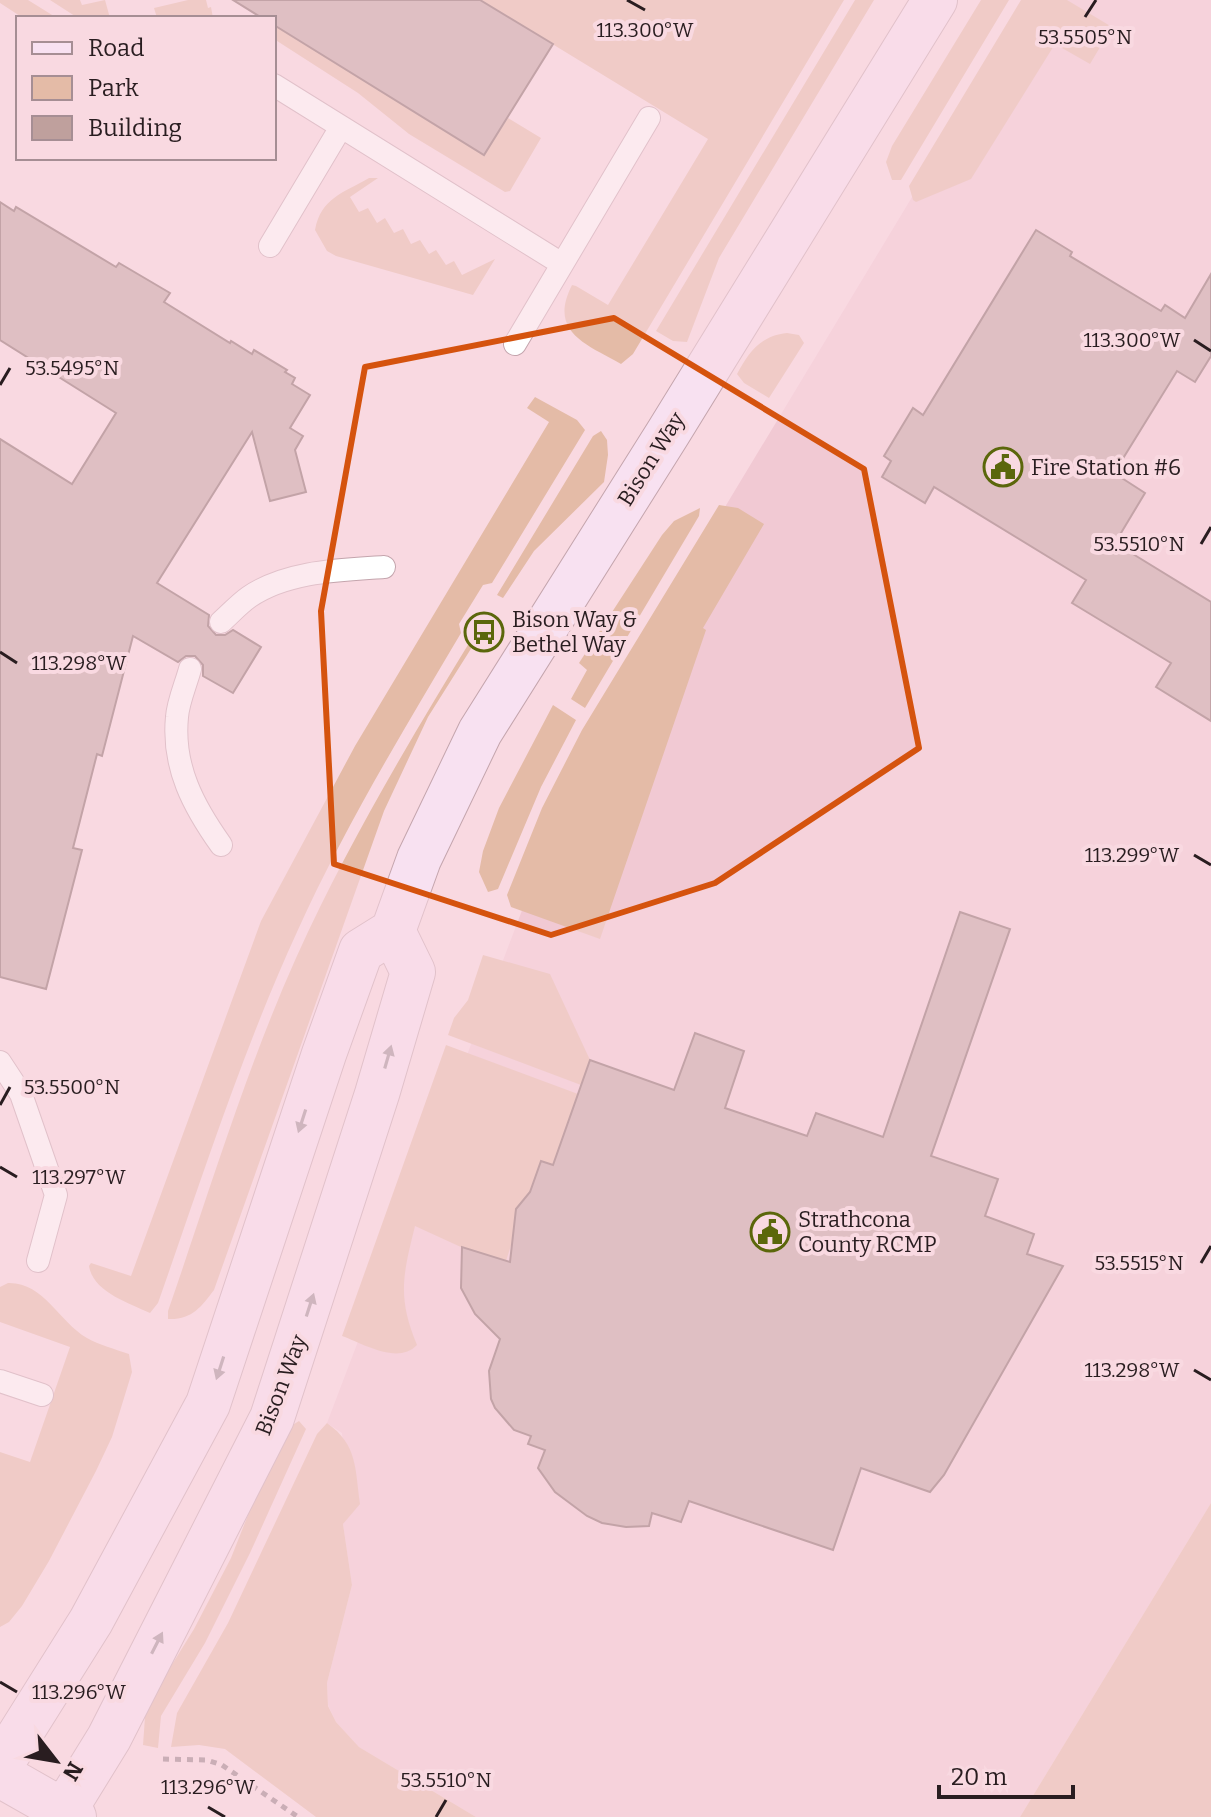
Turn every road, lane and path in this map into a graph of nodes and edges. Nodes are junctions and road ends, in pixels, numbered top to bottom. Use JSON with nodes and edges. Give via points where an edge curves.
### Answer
{"nodes":[{"id":1,"x":935,"y":0,"type":"edge"},
{"id":2,"x":276,"y":86,"type":"edge"},
{"id":3,"x":649,"y":118,"type":"dead end"},
{"id":4,"x":341,"y":127,"type":"junction"},
{"id":5,"x":270,"y":246,"type":"dead end"},
{"id":6,"x":562,"y":264,"type":"junction"},
{"id":7,"x":515,"y":344,"type":"dead end"},
{"id":8,"x":384,"y":567,"type":"dead end"},
{"id":9,"x":221,"y":622,"type":"dead end"},
{"id":10,"x":190,"y":669,"type":"dead end"},
{"id":11,"x":221,"y":845,"type":"dead end"},
{"id":12,"x":393,"y":931,"type":"junction"},
{"id":13,"x":0,"y":1062,"type":"edge"},
{"id":14,"x":38,"y":1261,"type":"dead end"},
{"id":15,"x":0,"y":1381,"type":"edge"},
{"id":16,"x":42,"y":1395,"type":"dead end"},
{"id":17,"x":163,"y":1759,"type":"dead end"},
{"id":18,"x":0,"y":1766,"type":"edge"},
{"id":19,"x":0,"y":1775,"type":"edge"},
{"id":20,"x":69,"y":1814,"type":"edge"},
{"id":21,"x":298,"y":1817,"type":"edge"}],
"edges":[{"from":1,"to":12,"type":"street","name":"Bison Way","via":[[480,732],[419,859]]},
{"from":2,"to":4,"type":"lane"},
{"from":3,"to":6,"type":"lane"},
{"from":4,"to":5,"type":"lane"},
{"from":4,"to":6,"type":"lane"},
{"from":6,"to":7,"type":"lane"},
{"from":8,"to":9,"type":"lane","via":[[294,578],[250,596]]},
{"from":10,"to":11,"type":"lane","via":[[177,717],[179,765],[196,809]]},
{"from":12,"to":18,"type":"street","one_way":true,"via":[[361,951],[208,1404],[91,1621]]},
{"from":20,"to":12,"type":"street","name":"Bison Way","one_way":true,"via":[[272,1418],[413,972]]},
{"from":13,"to":14,"type":"lane","via":[[21,1094],[56,1195]]},
{"from":15,"to":16,"type":"lane"},
{"from":17,"to":21,"type":"path","via":[[222,1765]]},
{"from":19,"to":20,"type":"street"}]}
